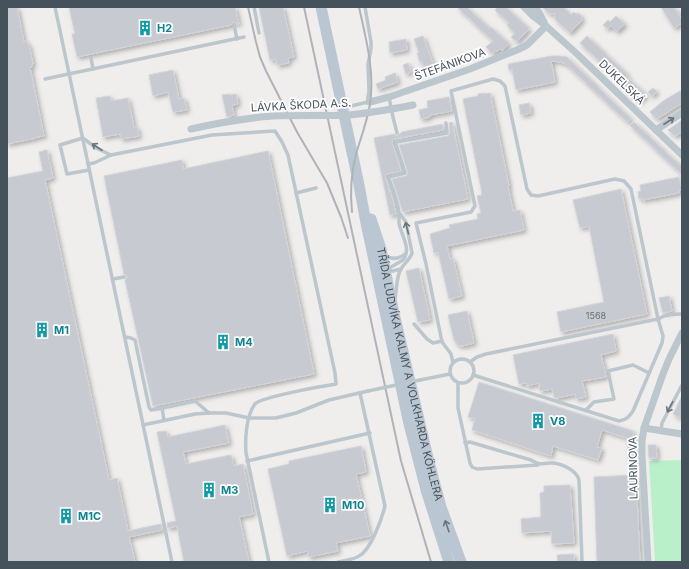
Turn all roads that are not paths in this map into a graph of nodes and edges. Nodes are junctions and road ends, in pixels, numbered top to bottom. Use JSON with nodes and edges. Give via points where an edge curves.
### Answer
{"nodes":[{"id":1,"x":55,"y":7,"type":"edge"},
{"id":2,"x":254,"y":7,"type":"edge"},
{"id":3,"x":321,"y":7,"type":"edge"},
{"id":4,"x":365,"y":7,"type":"edge"},
{"id":5,"x":524,"y":7,"type":"edge"},
{"id":6,"x":533,"y":7,"type":"edge"},
{"id":7,"x":234,"y":25,"type":"dead end"},
{"id":8,"x":546,"y":26,"type":"junction"},
{"id":9,"x":259,"y":33,"type":"dead end"},
{"id":10,"x":244,"y":37,"type":"dead end"},
{"id":11,"x":237,"y":38,"type":"junction"},
{"id":12,"x":91,"y":58,"type":"dead end"},
{"id":13,"x":93,"y":69,"type":"junction"},
{"id":14,"x":69,"y":74,"type":"junction"},
{"id":15,"x":45,"y":79,"type":"dead end"},
{"id":16,"x":389,"y":97,"type":"junction"},
{"id":17,"x":369,"y":102,"type":"junction"},
{"id":18,"x":413,"y":105,"type":"dead end"},
{"id":19,"x":352,"y":106,"type":"dead end"},
{"id":20,"x":682,"y":112,"type":"edge"},
{"id":21,"x":446,"y":123,"type":"dead end"},
{"id":22,"x":191,"y":129,"type":"dead end"},
{"id":23,"x":656,"y":130,"type":"junction"},
{"id":24,"x":397,"y":133,"type":"dead end"},
{"id":25,"x":82,"y":138,"type":"junction"},
{"id":26,"x":111,"y":155,"type":"junction"},
{"id":27,"x":682,"y":155,"type":"edge"},
{"id":28,"x":88,"y":164,"type":"junction"},
{"id":29,"x":89,"y":170,"type":"junction"},
{"id":30,"x":359,"y":185,"type":"junction"},
{"id":31,"x":316,"y":188,"type":"dead end"},
{"id":32,"x":296,"y":193,"type":"junction"},
{"id":33,"x":399,"y":213,"type":"junction"},
{"id":34,"x":381,"y":249,"type":"junction"},
{"id":35,"x":406,"y":254,"type":"junction"},
{"id":36,"x":401,"y":269,"type":"junction"},
{"id":37,"x":381,"y":271,"type":"junction"},
{"id":38,"x":124,"y":277,"type":"dead end"},
{"id":39,"x":113,"y":279,"type":"junction"},
{"id":40,"x":393,"y":309,"type":"junction"},
{"id":41,"x":682,"y":314,"type":"edge"},
{"id":42,"x":658,"y":319,"type":"junction"},
{"id":43,"x":414,"y":324,"type":"dead end"},
{"id":44,"x":682,"y":333,"type":"edge"},
{"id":45,"x":125,"y":337,"type":"junction"},
{"id":46,"x":442,"y":341,"type":"junction"},
{"id":47,"x":470,"y":362,"type":"junction"},
{"id":48,"x":453,"y":363,"type":"junction"},
{"id":49,"x":649,"y":373,"type":"junction"},
{"id":50,"x":450,"y":374,"type":"junction"},
{"id":51,"x":473,"y":375,"type":"junction"},
{"id":52,"x":458,"y":383,"type":"junction"},
{"id":53,"x":682,"y":385,"type":"edge"},
{"id":54,"x":360,"y":393,"type":"junction"},
{"id":55,"x":162,"y":408,"type":"junction"},
{"id":56,"x":586,"y":410,"type":"junction"},
{"id":57,"x":209,"y":413,"type":"junction"},
{"id":58,"x":249,"y":418,"type":"junction"},
{"id":59,"x":164,"y":420,"type":"junction"},
{"id":60,"x":143,"y":425,"type":"junction"},
{"id":61,"x":644,"y":428,"type":"junction"},
{"id":62,"x":661,"y":430,"type":"junction"},
{"id":63,"x":370,"y":433,"type":"junction"},
{"id":64,"x":682,"y":434,"type":"edge"},
{"id":65,"x":465,"y":443,"type":"junction"},
{"id":66,"x":247,"y":461,"type":"junction"},
{"id":67,"x":539,"y":465,"type":"junction"},
{"id":68,"x":172,"y":562,"type":"edge"},
{"id":69,"x":269,"y":562,"type":"edge"},
{"id":70,"x":338,"y":562,"type":"edge"},
{"id":71,"x":449,"y":562,"type":"edge"},
{"id":72,"x":461,"y":562,"type":"edge"},
{"id":73,"x":582,"y":562,"type":"edge"},
{"id":74,"x":648,"y":562,"type":"edge"}],
"edges":[{"from":1,"to":14,"type":"lane"},
{"from":2,"to":9,"type":"lane"},
{"from":3,"to":30,"type":"street","name":"TŘÍDA LUDVÍKA KALMY A VOLKHARDA KÖHLERA"},
{"from":4,"to":17,"type":"lane","via":[[371,42],[368,64]]},
{"from":5,"to":8,"type":"street","name":"DUKELSKÁ"},
{"from":6,"to":8,"type":"street","name":"DUKELSKÁ"},
{"from":7,"to":11,"type":"lane"},
{"from":8,"to":16,"type":"street","name":"ŠTEFÁNIKOVA","via":[[527,45],[517,50]]},
{"from":8,"to":23,"type":"street","name":"DUKELSKÁ"},
{"from":10,"to":11,"type":"lane"},
{"from":11,"to":13,"type":"lane"},
{"from":12,"to":13,"type":"lane"},
{"from":13,"to":14,"type":"lane"},
{"from":14,"to":15,"type":"lane"},
{"from":14,"to":25,"type":"lane"},
{"from":16,"to":17,"type":"street","name":"ŠTEFÁNIKOVA"},
{"from":16,"to":24,"type":"lane"},
{"from":17,"to":19,"type":"lane","name":"ŠTEFÁNIKOVA"},
{"from":18,"to":22,"type":"street","name":"LÁVKA ŠKODA A.S.","bridge":true,"via":[[379,112],[272,116]]},
{"from":23,"to":20,"type":"street","one_way":true},
{"from":21,"to":33,"type":"lane","via":[[447,133],[395,142],[405,173],[388,177]]},
{"from":23,"to":27,"type":"street","name":"DUKELSKÁ"},
{"from":26,"to":25,"type":"lane","one_way":true},
{"from":25,"to":28,"type":"lane"},
{"from":25,"to":29,"type":"lane","via":[[60,145],[67,174]]},
{"from":26,"to":28,"type":"lane"},
{"from":26,"to":32,"type":"lane","via":[[212,135],[275,131],[288,155]]},
{"from":28,"to":29,"type":"lane"},
{"from":29,"to":39,"type":"lane"},
{"from":30,"to":34,"type":"street","name":"TŘÍDA LUDVÍKA KALMY A VOLKHARDA KÖHLERA"},
{"from":30,"to":37,"type":"street","name":"TŘÍDA LUDVÍKA KALMY A VOLKHARDA KÖHLERA","via":[[366,222]]},
{"from":31,"to":32,"type":"lane"},
{"from":32,"to":58,"type":"lane","via":[[336,384],[268,398],[256,403]]},
{"from":33,"to":35,"type":"lane"},
{"from":36,"to":33,"type":"lane","one_way":true,"via":[[412,253],[406,222]]},
{"from":34,"to":35,"type":"lane","via":[[388,257],[395,259]]},
{"from":34,"to":37,"type":"street","name":"TŘÍDA LUDVÍKA KALMY A VOLKHARDA KÖHLERA"},
{"from":35,"to":37,"type":"lane","via":[[403,260]]},
{"from":36,"to":37,"type":"lane"},
{"from":36,"to":40,"type":"lane"},
{"from":37,"to":40,"type":"street","name":"TŘÍDA LUDVÍKA KALMY A VOLKHARDA KÖHLERA"},
{"from":37,"to":71,"type":"street","name":"TŘÍDA LUDVÍKA KALMY A VOLKHARDA KÖHLERA","via":[[409,424],[426,490]]},
{"from":38,"to":39,"type":"lane"},
{"from":39,"to":45,"type":"lane"},
{"from":72,"to":40,"type":"street","name":"TŘÍDA LUDVÍKA KALMY A VOLKHARDA KÖHLERA","one_way":true,"via":[[441,507]]},
{"from":41,"to":42,"type":"lane","via":[[662,316]]},
{"from":42,"to":46,"type":"lane","via":[[631,189],[624,181],[614,179],[538,196],[531,195],[526,189],[505,86],[500,81],[492,79],[451,91],[475,206],[471,212],[416,222]]},
{"from":42,"to":47,"type":"lane","via":[[486,354]]},
{"from":42,"to":49,"type":"lane","via":[[663,336],[662,343]]},
{"from":43,"to":46,"type":"lane","via":[[433,343]]},
{"from":44,"to":61,"type":"street","name":"LAURINOVA","via":[[666,366]]},
{"from":45,"to":55,"type":"lane","via":[[135,340],[137,345],[149,407],[151,410]]},
{"from":45,"to":60,"type":"lane"},
{"from":46,"to":48,"type":"lane","via":[[451,354]]},
{"from":47,"to":48,"type":"lane","via":[[463,360]]},
{"from":47,"to":51,"type":"lane"},
{"from":48,"to":50,"type":"lane"},
{"from":49,"to":56,"type":"lane","via":[[633,411],[624,420]]},
{"from":49,"to":56,"type":"lane","via":[[633,365],[608,371],[614,399],[594,402]]},
{"from":50,"to":52,"type":"lane"},
{"from":50,"to":54,"type":"lane","bridge":true},
{"from":51,"to":52,"type":"lane","via":[[466,383]]},
{"from":51,"to":56,"type":"lane"},
{"from":52,"to":65,"type":"lane","via":[[458,408]]},
{"from":53,"to":62,"type":"lane","one_way":true,"via":[[662,423]]},
{"from":54,"to":58,"type":"lane","via":[[329,400],[276,418]]},
{"from":54,"to":63,"type":"lane"},
{"from":55,"to":57,"type":"lane","via":[[195,401]]},
{"from":55,"to":59,"type":"lane"},
{"from":57,"to":58,"type":"lane","via":[[226,413]]},
{"from":57,"to":59,"type":"lane"},
{"from":58,"to":66,"type":"lane","via":[[245,439]]},
{"from":59,"to":60,"type":"lane"},
{"from":60,"to":68,"type":"lane"},
{"from":61,"to":62,"type":"street"},
{"from":61,"to":74,"type":"street","name":"LAURINOVA","via":[[642,456]]},
{"from":62,"to":64,"type":"street"},
{"from":63,"to":66,"type":"lane"},
{"from":63,"to":70,"type":"lane","via":[[385,506],[382,520],[366,551],[359,557]]},
{"from":65,"to":67,"type":"lane","via":[[470,442],[531,460]]},
{"from":65,"to":67,"type":"lane","via":[[470,463],[477,469]]},
{"from":66,"to":69,"type":"lane"},
{"from":67,"to":73,"type":"lane","via":[[553,463],[574,471],[580,480]]}]}
